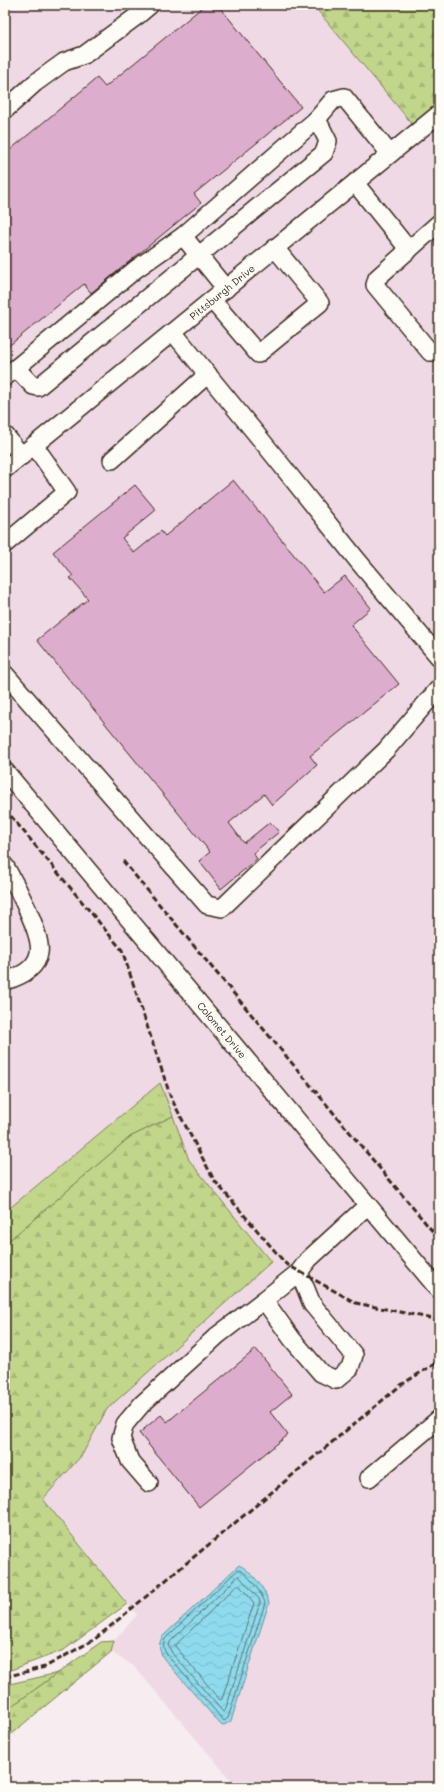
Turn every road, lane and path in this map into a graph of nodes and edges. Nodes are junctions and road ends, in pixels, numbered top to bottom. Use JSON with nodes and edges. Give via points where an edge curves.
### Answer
{"nodes":[{"id":1,"x":150,"y":5,"type":"edge"},
{"id":2,"x":5,"y":110,"type":"edge"},
{"id":3,"x":439,"y":114,"type":"edge"},
{"id":4,"x":317,"y":119,"type":"junction"},
{"id":5,"x":390,"y":154,"type":"junction"},
{"id":6,"x":355,"y":183,"type":"junction"},
{"id":7,"x":439,"y":223,"type":"edge"},
{"id":8,"x":183,"y":236,"type":"junction"},
{"id":9,"x":275,"y":248,"type":"junction"},
{"id":10,"x":409,"y":250,"type":"junction"},
{"id":11,"x":200,"y":256,"type":"junction"},
{"id":12,"x":226,"y":289,"type":"junction"},
{"id":13,"x":212,"y":300,"type":"junction"},
{"id":14,"x":173,"y":332,"type":"junction"},
{"id":15,"x":439,"y":352,"type":"edge"},
{"id":16,"x":10,"y":373,"type":"edge"},
{"id":17,"x":208,"y":374,"type":"junction"},
{"id":18,"x":5,"y":435,"type":"edge"},
{"id":19,"x":28,"y":450,"type":"junction"},
{"id":20,"x":112,"y":460,"type":"dead end"},
{"id":21,"x":5,"y":469,"type":"edge"},
{"id":22,"x":5,"y":544,"type":"edge"},
{"id":23,"x":439,"y":657,"type":"edge"},
{"id":24,"x":5,"y":674,"type":"edge"},
{"id":25,"x":439,"y":688,"type":"edge"},
{"id":26,"x":5,"y":770,"type":"edge"},
{"id":27,"x":5,"y":866,"type":"edge"},
{"id":28,"x":5,"y":981,"type":"edge"},
{"id":29,"x":368,"y":1205,"type":"junction"},
{"id":30,"x":299,"y":1272,"type":"junction"},
{"id":31,"x":439,"y":1290,"type":"edge"},
{"id":32,"x":264,"y":1300,"type":"junction"},
{"id":33,"x":439,"y":1419,"type":"edge"},
{"id":34,"x":369,"y":1478,"type":"dead end"},
{"id":35,"x":149,"y":1482,"type":"dead end"}],
"edges":[{"from":1,"to":2,"type":"street","via":[[84,55],[64,62],[35,83]]},
{"from":3,"to":5,"type":"street","name":"Pittsburgh Drive"},
{"from":4,"to":5,"type":"street","via":[[333,100],[344,97]]},
{"from":4,"to":8,"type":"street"},
{"from":4,"to":11,"type":"street","via":[[328,141],[324,153]]},
{"from":5,"to":6,"type":"street","name":"Pittsburgh Drive"},
{"from":6,"to":9,"type":"street","name":"Pittsburgh Drive"},
{"from":6,"to":10,"type":"street"},
{"from":7,"to":10,"type":"street"},
{"from":8,"to":11,"type":"street"},
{"from":8,"to":16,"type":"street","via":[[136,269]]},
{"from":9,"to":12,"type":"street","name":"Pittsburgh Drive"},
{"from":9,"to":13,"type":"street","via":[[320,303],[258,354]]},
{"from":10,"to":15,"type":"street","via":[[376,278],[375,285],[430,352]]},
{"from":11,"to":12,"type":"street"},
{"from":11,"to":16,"type":"street","via":[[38,387]]},
{"from":12,"to":13,"type":"street","name":"Pittsburgh Drive"},
{"from":13,"to":14,"type":"street","name":"Pittsburgh Drive"},
{"from":14,"to":17,"type":"street"},
{"from":14,"to":19,"type":"street","name":"Pittsburgh Drive"},
{"from":17,"to":20,"type":"street"},
{"from":17,"to":23,"type":"street","via":[[358,562]]},
{"from":18,"to":19,"type":"street"},
{"from":19,"to":21,"type":"street","name":"Pittsburgh Drive"},
{"from":19,"to":22,"type":"street","via":[[67,492]]},
{"from":24,"to":25,"type":"street","via":[[207,905],[222,908],[386,750]]},
{"from":26,"to":29,"type":"street","name":"Colomet Drive"},
{"from":27,"to":28,"type":"street","via":[[30,918],[40,953],[35,964],[22,976]]},
{"from":29,"to":30,"type":"street","via":[[309,1259]]},
{"from":29,"to":31,"type":"street","name":"Colomet Drive"},
{"from":30,"to":32,"type":"street"},
{"from":30,"to":32,"type":"street","via":[[312,1304],[354,1355],[350,1368],[336,1380],[321,1373]]},
{"from":32,"to":35,"type":"street","via":[[218,1335],[142,1404],[125,1424],[121,1438],[130,1461]]},
{"from":33,"to":34,"type":"street"}]}
